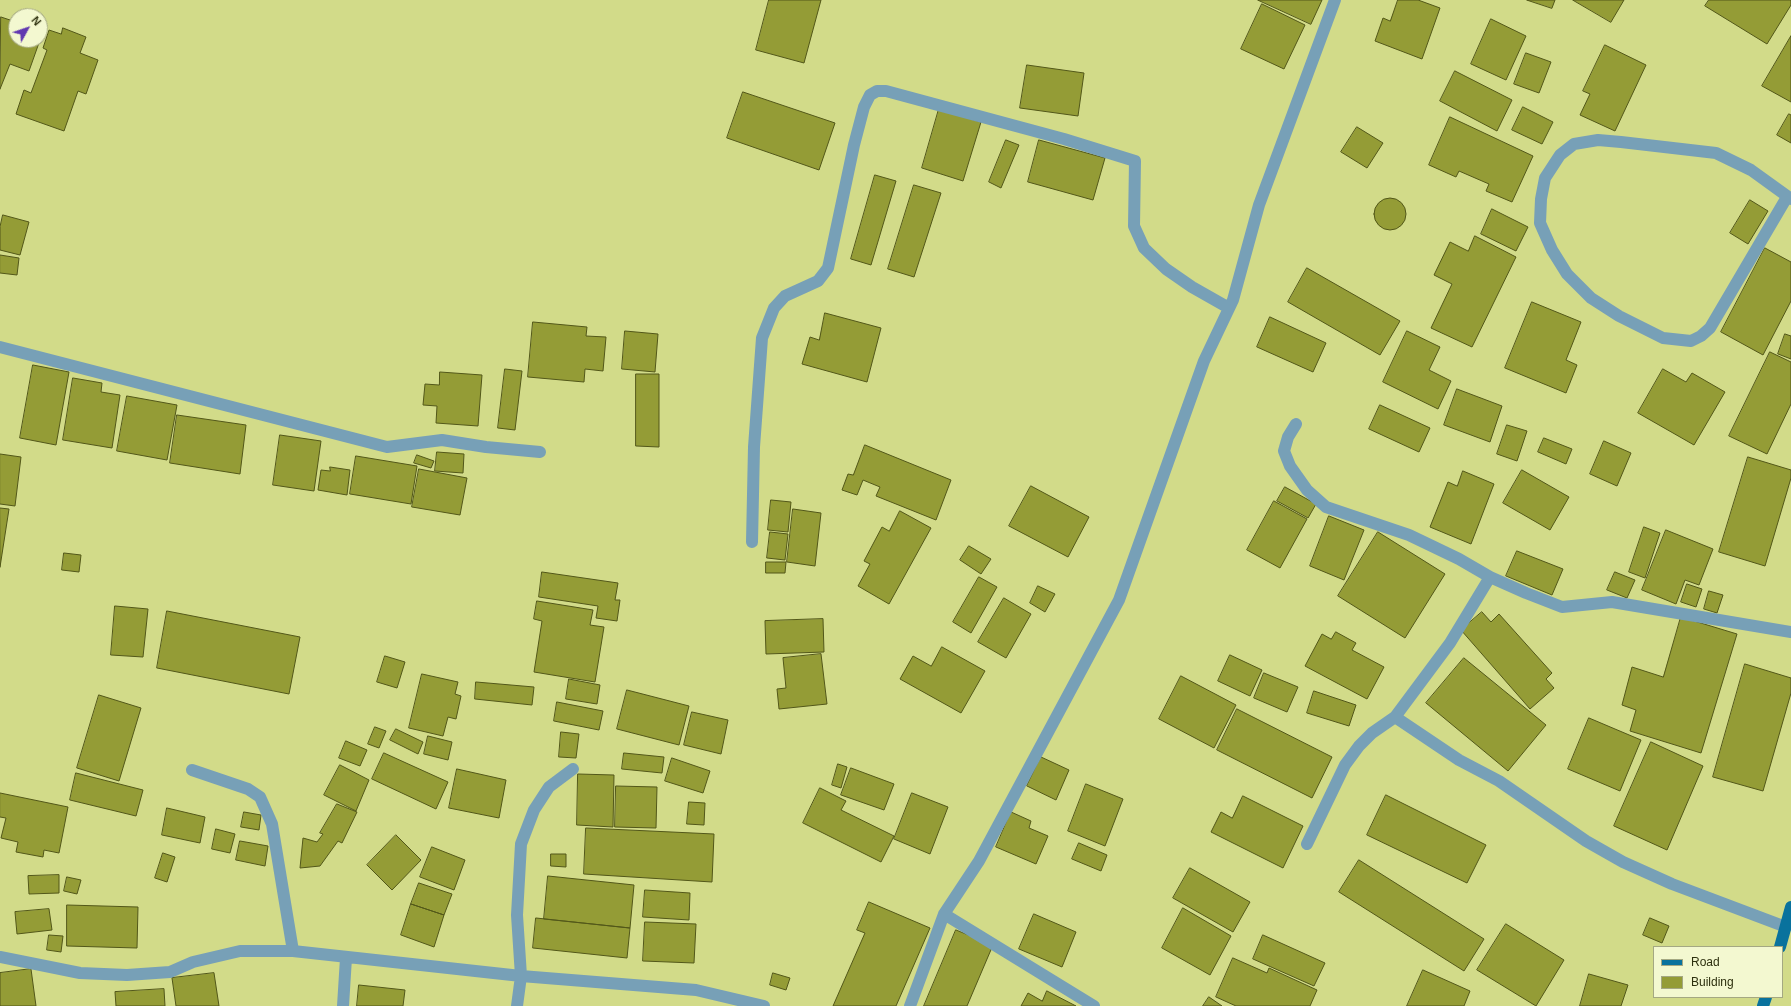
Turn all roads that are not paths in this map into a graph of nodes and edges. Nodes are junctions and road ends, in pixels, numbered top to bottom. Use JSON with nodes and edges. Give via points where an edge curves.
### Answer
{"nodes":[{"id":1,"x":1335,"y":0,"type":"edge"},
{"id":2,"x":1789,"y":198,"type":"edge"},
{"id":3,"x":1229,"y":308,"type":"junction"},
{"id":4,"x":0,"y":348,"type":"edge"},
{"id":5,"x":1296,"y":424,"type":"dead end"},
{"id":6,"x":540,"y":452,"type":"dead end"},
{"id":7,"x":752,"y":542,"type":"dead end"},
{"id":8,"x":1490,"y":577,"type":"junction"},
{"id":9,"x":1791,"y":632,"type":"edge"},
{"id":10,"x":1395,"y":717,"type":"junction"},
{"id":11,"x":573,"y":769,"type":"dead end"},
{"id":12,"x":192,"y":770,"type":"dead end"},
{"id":13,"x":1307,"y":844,"type":"dead end"},
{"id":14,"x":1791,"y":907,"type":"edge"},
{"id":15,"x":944,"y":914,"type":"junction"},
{"id":16,"x":1786,"y":927,"type":"junction"},
{"id":17,"x":1780,"y":946,"type":"edge"},
{"id":18,"x":293,"y":951,"type":"junction"},
{"id":19,"x":0,"y":957,"type":"edge"},
{"id":20,"x":346,"y":958,"type":"junction"},
{"id":21,"x":521,"y":976,"type":"junction"},
{"id":22,"x":343,"y":1006,"type":"edge"},
{"id":23,"x":517,"y":1006,"type":"edge"},
{"id":24,"x":764,"y":1006,"type":"edge"},
{"id":25,"x":910,"y":1006,"type":"edge"},
{"id":26,"x":1094,"y":1006,"type":"edge"}],
"edges":[{"from":1,"to":3,"type":"street","via":[[1259,206]]},
{"from":2,"to":2,"type":"street","via":[[1710,328],[1691,341],[1663,338],[1619,316],[1591,298],[1567,274],[1552,250],[1540,223],[1545,178],[1560,155],[1574,144],[1598,140],[1716,153],[1751,170]]},
{"from":3,"to":7,"type":"street","via":[[1192,288],[1166,269],[1144,248],[1134,226],[1135,161],[1064,139],[886,91],[877,91],[870,95],[862,113],[828,268],[818,281],[785,296],[774,308],[762,338],[756,401]]},
{"from":3,"to":15,"type":"street","via":[[1204,361],[1119,600],[979,861]]},
{"from":4,"to":6,"type":"street","via":[[387,447],[442,440]]},
{"from":5,"to":8,"type":"street","via":[[1284,451],[1290,466],[1307,490],[1326,507],[1410,536]]},
{"from":8,"to":9,"type":"street","via":[[1562,607],[1612,602]]},
{"from":8,"to":10,"type":"street","via":[[1450,643]]},
{"from":10,"to":13,"type":"street","via":[[1359,746],[1346,765]]},
{"from":10,"to":16,"type":"street","via":[[1459,760],[1499,781],[1586,841],[1624,862],[1672,884]]},
{"from":11,"to":21,"type":"street","via":[[549,787],[534,810],[521,844],[517,916]]},
{"from":12,"to":18,"type":"street","via":[[248,789],[260,797],[272,824]]},
{"from":14,"to":16,"type":"main road"},
{"from":15,"to":25,"type":"street"},
{"from":15,"to":26,"type":"street"},
{"from":16,"to":17,"type":"main road"},
{"from":18,"to":19,"type":"street","via":[[240,951],[193,962],[170,972],[127,976],[80,973]]},
{"from":18,"to":20,"type":"street"},
{"from":20,"to":21,"type":"street"},
{"from":20,"to":22,"type":"street"},
{"from":21,"to":23,"type":"street"},
{"from":21,"to":24,"type":"street","via":[[696,990]]}]}
